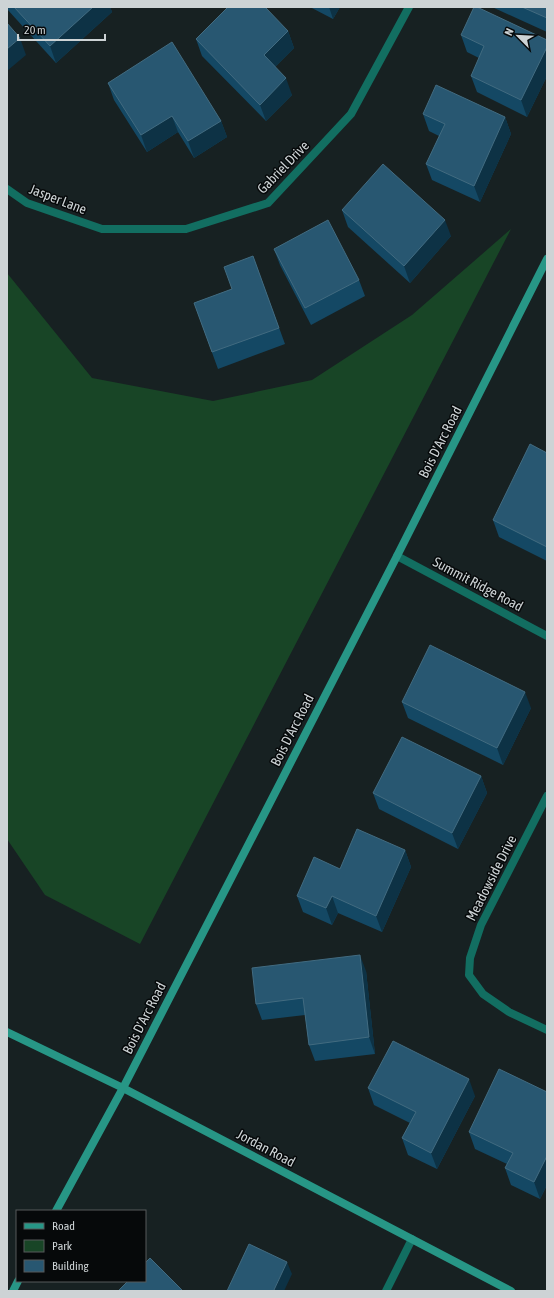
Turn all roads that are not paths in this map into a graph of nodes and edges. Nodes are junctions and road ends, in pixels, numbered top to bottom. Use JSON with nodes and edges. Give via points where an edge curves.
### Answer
{"nodes":[{"id":1,"x":409,"y":7,"type":"edge"},
{"id":2,"x":7,"y":189,"type":"edge"},
{"id":3,"x":102,"y":229,"type":"joint"},
{"id":4,"x":547,"y":259,"type":"edge"},
{"id":5,"x":397,"y":556,"type":"junction"},
{"id":6,"x":547,"y":636,"type":"edge"},
{"id":7,"x":547,"y":796,"type":"edge"},
{"id":8,"x":547,"y":1030,"type":"edge"},
{"id":9,"x":7,"y":1032,"type":"edge"},
{"id":10,"x":123,"y":1088,"type":"junction"},
{"id":11,"x":57,"y":1210,"type":"edge"},
{"id":12,"x":412,"y":1239,"type":"junction"},
{"id":13,"x":18,"y":1282,"type":"edge"},
{"id":14,"x":13,"y":1291,"type":"edge"},
{"id":15,"x":386,"y":1291,"type":"edge"},
{"id":16,"x":511,"y":1291,"type":"edge"}],
"edges":[{"from":1,"to":3,"type":"street","name":"Gabriel Drive","via":[[351,114],[268,203],[186,229]]},
{"from":2,"to":3,"type":"street","name":"Jasper Lane","via":[[27,203]]},
{"from":4,"to":5,"type":"street","name":"Bois D'Arc Road"},
{"from":5,"to":6,"type":"street","name":"Summit Ridge Road"},
{"from":5,"to":10,"type":"street","name":"Bois D'Arc Road"},
{"from":7,"to":8,"type":"street","name":"Meadowside Drive","via":[[481,925],[470,958],[469,975],[483,994],[509,1012]]},
{"from":9,"to":10,"type":"street","name":"Jordan Road"},
{"from":10,"to":11,"type":"street","name":"Bois D'Arc Road"},
{"from":10,"to":12,"type":"street","name":"Jordan Road"},
{"from":12,"to":15,"type":"street"},
{"from":12,"to":16,"type":"street","name":"Jordan Road"},
{"from":13,"to":14,"type":"street"}]}
